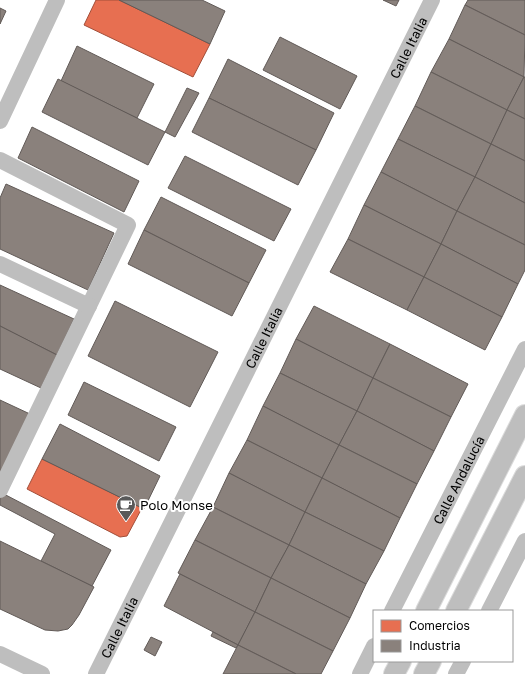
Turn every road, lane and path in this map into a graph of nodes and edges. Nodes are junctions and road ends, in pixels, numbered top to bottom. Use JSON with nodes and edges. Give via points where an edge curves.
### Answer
{"nodes":[{"id":1,"x":57,"y":0,"type":"edge"},
{"id":2,"x":432,"y":0,"type":"edge"},
{"id":3,"x":0,"y":120,"type":"edge"},
{"id":4,"x":0,"y":160,"type":"edge"},
{"id":5,"x":0,"y":264,"type":"edge"},
{"id":6,"x":89,"y":306,"type":"junction"},
{"id":7,"x":525,"y":349,"type":"edge"},
{"id":8,"x":525,"y":415,"type":"edge"},
{"id":9,"x":525,"y":476,"type":"edge"},
{"id":10,"x":0,"y":490,"type":"edge"},
{"id":11,"x":525,"y":541,"type":"edge"},
{"id":12,"x":393,"y":610,"type":"edge"},
{"id":13,"x":427,"y":610,"type":"edge"},
{"id":14,"x":457,"y":610,"type":"edge"},
{"id":15,"x":489,"y":610,"type":"edge"},
{"id":16,"x":373,"y":648,"type":"edge"},
{"id":17,"x":0,"y":654,"type":"edge"},
{"id":18,"x":400,"y":662,"type":"edge"},
{"id":19,"x":430,"y":662,"type":"edge"},
{"id":20,"x":462,"y":662,"type":"edge"},
{"id":21,"x":42,"y":674,"type":"edge"},
{"id":22,"x":96,"y":674,"type":"edge"},
{"id":23,"x":360,"y":674,"type":"edge"},
{"id":24,"x":394,"y":674,"type":"edge"},
{"id":25,"x":424,"y":674,"type":"edge"},
{"id":26,"x":456,"y":674,"type":"edge"}],
"edges":[{"from":1,"to":3,"type":"street"},
{"from":2,"to":22,"type":"street","name":"Calle Italia"},
{"from":4,"to":6,"type":"street","via":[[128,225]]},
{"from":5,"to":6,"type":"street"},
{"from":6,"to":10,"type":"street"},
{"from":7,"to":12,"type":"street","name":"Calle Andalucía"},
{"from":8,"to":13,"type":"main road"},
{"from":9,"to":14,"type":"main road"},
{"from":11,"to":15,"type":"street"},
{"from":16,"to":23,"type":"street"},
{"from":17,"to":21,"type":"street"},
{"from":18,"to":24,"type":"main road"},
{"from":19,"to":25,"type":"main road"},
{"from":20,"to":26,"type":"street"}]}
